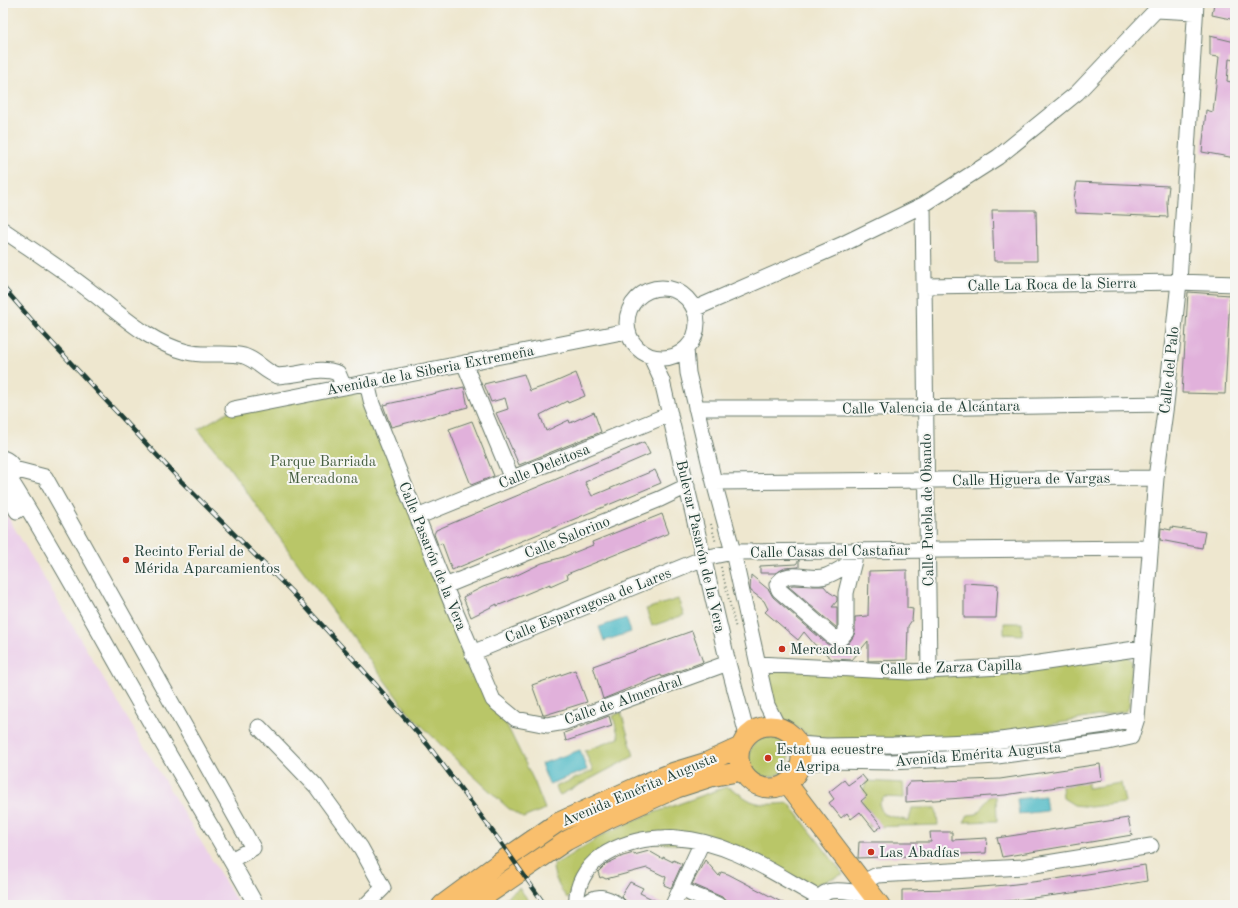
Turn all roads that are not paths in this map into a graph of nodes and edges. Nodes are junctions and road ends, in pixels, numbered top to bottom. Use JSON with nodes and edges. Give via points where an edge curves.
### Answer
{"nodes":[{"id":1,"x":1196,"y":8,"type":"edge"},
{"id":2,"x":923,"y":205,"type":"junction"},
{"id":3,"x":3,"y":230,"type":"edge"},
{"id":4,"x":1179,"y":282,"type":"junction"},
{"id":5,"x":1235,"y":284,"type":"edge"},
{"id":6,"x":925,"y":286,"type":"junction"},
{"id":7,"x":694,"y":309,"type":"junction"},
{"id":8,"x":627,"y":331,"type":"junction"},
{"id":9,"x":686,"y":349,"type":"junction"},
{"id":10,"x":651,"y":357,"type":"junction"},
{"id":11,"x":464,"y":363,"type":"junction"},
{"id":12,"x":367,"y":382,"type":"junction"},
{"id":13,"x":344,"y":387,"type":"junction"},
{"id":14,"x":1166,"y":404,"type":"junction"},
{"id":15,"x":926,"y":407,"type":"junction"},
{"id":16,"x":696,"y":408,"type":"junction"},
{"id":17,"x":233,"y":409,"type":"dead end"},
{"id":18,"x":670,"y":414,"type":"junction"},
{"id":19,"x":3,"y":458,"type":"edge"},
{"id":20,"x":1156,"y":478,"type":"junction"},
{"id":21,"x":512,"y":479,"type":"junction"},
{"id":22,"x":926,"y":480,"type":"junction"},
{"id":23,"x":8,"y":482,"type":"edge"},
{"id":24,"x":714,"y":482,"type":"junction"},
{"id":25,"x":687,"y":486,"type":"junction"},
{"id":26,"x":417,"y":517,"type":"junction"},
{"id":27,"x":1149,"y":548,"type":"junction"},
{"id":28,"x":927,"y":550,"type":"junction"},
{"id":29,"x":733,"y":552,"type":"junction"},
{"id":30,"x":854,"y":556,"type":"junction"},
{"id":31,"x":704,"y":558,"type":"junction"},
{"id":32,"x":445,"y":586,"type":"junction"},
{"id":33,"x":1142,"y":648,"type":"junction"},
{"id":34,"x":472,"y":653,"type":"junction"},
{"id":35,"x":728,"y":663,"type":"junction"},
{"id":36,"x":758,"y":664,"type":"junction"},
{"id":37,"x":929,"y":671,"type":"junction"},
{"id":38,"x":1137,"y":718,"type":"junction"},
{"id":39,"x":516,"y":720,"type":"joint"},
{"id":40,"x":259,"y":727,"type":"dead end"},
{"id":41,"x":778,"y":727,"type":"junction"},
{"id":42,"x":1132,"y":737,"type":"joint"},
{"id":43,"x":744,"y":741,"type":"junction"},
{"id":44,"x":798,"y":744,"type":"junction"},
{"id":45,"x":800,"y":764,"type":"junction"},
{"id":46,"x":742,"y":771,"type":"junction"},
{"id":47,"x":787,"y":783,"type":"junction"},
{"id":48,"x":702,"y":842,"type":"junction"},
{"id":49,"x":1151,"y":846,"type":"dead end"},
{"id":50,"x":231,"y":860,"type":"junction"},
{"id":51,"x":859,"y":876,"type":"junction"},
{"id":52,"x":684,"y":890,"type":"dead end"},
{"id":53,"x":841,"y":891,"type":"junction"},
{"id":54,"x":877,"y":901,"type":"edge"},
{"id":55,"x":817,"y":902,"type":"edge"},
{"id":56,"x":245,"y":905,"type":"edge"},
{"id":57,"x":256,"y":905,"type":"edge"},
{"id":58,"x":366,"y":905,"type":"edge"},
{"id":59,"x":442,"y":905,"type":"edge"},
{"id":60,"x":472,"y":905,"type":"edge"},
{"id":61,"x":577,"y":905,"type":"edge"},
{"id":62,"x":586,"y":905,"type":"edge"},
{"id":63,"x":618,"y":905,"type":"edge"},
{"id":64,"x":673,"y":905,"type":"edge"},
{"id":65,"x":718,"y":905,"type":"edge"}],
"edges":[{"from":1,"to":2,"type":"street","via":[[1156,10],[1077,93],[998,157]]},
{"from":1,"to":4,"type":"street","name":"Calle del Palo"},
{"from":2,"to":6,"type":"street","name":"Calle Puebla de Obando"},
{"from":2,"to":7,"type":"street","via":[[843,244]]},
{"from":3,"to":13,"type":"street","via":[[90,290],[139,330],[164,344],[187,352],[245,356],[279,376],[319,369],[330,370],[338,373]]},
{"from":4,"to":5,"type":"street","name":"Calle La Roca de la Sierra"},
{"from":4,"to":6,"type":"street","name":"Calle La Roca de la Sierra"},
{"from":4,"to":14,"type":"street","name":"Calle del Palo"},
{"from":6,"to":15,"type":"street","name":"Calle Puebla de Obando"},
{"from":7,"to":8,"type":"street","via":[[688,299],[678,291],[666,288],[647,290],[637,297],[630,307],[626,319]]},
{"from":7,"to":9,"type":"street","via":[[697,328],[694,340]]},
{"from":8,"to":10,"type":"street","via":[[632,343],[640,352]]},
{"from":8,"to":11,"type":"street","name":"Avenida de la Siberia Extremeña"},
{"from":9,"to":10,"type":"street","via":[[676,356],[663,359]]},
{"from":9,"to":16,"type":"street","name":"Bulevar Pasarón de la Vera","via":[[688,373]]},
{"from":10,"to":18,"type":"street","name":"Bulevar Pasarón de la Vera","via":[[662,381]]},
{"from":11,"to":12,"type":"street","name":"Avenida de la Siberia Extremeña"},
{"from":11,"to":21,"type":"street"},
{"from":12,"to":13,"type":"street","name":"Avenida de la Siberia Extremeña"},
{"from":12,"to":26,"type":"street","name":"Calle Pasarón de la Vera","via":[[372,404]]},
{"from":13,"to":17,"type":"street","name":"Avenida de la Siberia Extremeña"},
{"from":14,"to":15,"type":"street","name":"Calle Valencia de Alcántara"},
{"from":14,"to":20,"type":"street","name":"Calle del Palo"},
{"from":15,"to":16,"type":"street","name":"Calle Valencia de Alcántara"},
{"from":15,"to":22,"type":"street","name":"Calle Puebla de Obando"},
{"from":16,"to":24,"type":"street","name":"Bulevar Pasarón de la Vera"},
{"from":18,"to":21,"type":"street","name":"Calle Deleitosa"},
{"from":18,"to":25,"type":"street","name":"Bulevar Pasarón de la Vera"},
{"from":19,"to":23,"type":"street","via":[[11,463]]},
{"from":20,"to":22,"type":"street","name":"Calle Higuera de Vargas"},
{"from":20,"to":27,"type":"street","name":"Calle del Palo"},
{"from":21,"to":26,"type":"street","name":"Calle Deleitosa"},
{"from":22,"to":24,"type":"street","name":"Calle Higuera de Vargas"},
{"from":22,"to":28,"type":"street","name":"Calle Puebla de Obando"},
{"from":23,"to":50,"type":"street","via":[[92,617]]},
{"from":23,"to":50,"type":"street","via":[[45,477],[253,848]]},
{"from":23,"to":56,"type":"street","via":[[9,496],[221,859]]},
{"from":24,"to":29,"type":"street","name":"Bulevar Pasarón de la Vera"},
{"from":25,"to":31,"type":"street","name":"Bulevar Pasarón de la Vera"},
{"from":25,"to":32,"type":"street","name":"Calle Salorino"},
{"from":26,"to":32,"type":"street","name":"Calle Pasarón de la Vera"},
{"from":27,"to":28,"type":"street","name":"Calle Casas del Castañar"},
{"from":27,"to":33,"type":"street","name":"Calle del Palo"},
{"from":28,"to":30,"type":"street","name":"Calle Casas del Castañar"},
{"from":28,"to":37,"type":"street","name":"Calle Puebla de Obando"},
{"from":29,"to":30,"type":"street","name":"Calle Casas del Castañar"},
{"from":29,"to":31,"type":"street","name":"Calle Casas del Castañar"},
{"from":29,"to":36,"type":"street","name":"Bulevar Pasarón de la Vera"},
{"from":30,"to":30,"type":"street","via":[[825,577],[787,576],[780,579],[777,585],[779,590],[834,637],[841,638],[846,632],[846,593]]},
{"from":31,"to":34,"type":"street","name":"Calle Esparragosa de Lares"},
{"from":31,"to":35,"type":"street","name":"Bulevar Pasarón de la Vera"},
{"from":32,"to":34,"type":"street","name":"Calle Pasarón de la Vera"},
{"from":33,"to":37,"type":"street","name":"Calle de Zarza Capilla","via":[[1019,666]]},
{"from":33,"to":38,"type":"street","name":"Calle del Palo"},
{"from":34,"to":39,"type":"street","name":"Calle Pasarón de la Vera","via":[[493,700]]},
{"from":35,"to":39,"type":"street","name":"Calle de Almendral","via":[[565,722],[548,725]]},
{"from":35,"to":43,"type":"street","name":"Bulevar Pasarón de la Vera"},
{"from":36,"to":37,"type":"street","name":"Calle de Zarza Capilla"},
{"from":36,"to":41,"type":"street","name":"Bulevar Pasarón de la Vera","via":[[767,705]]},
{"from":38,"to":42,"type":"street","name":"Calle del Palo"},
{"from":38,"to":44,"type":"street","name":"Avenida Emérita Augusta","via":[[994,741],[894,745]]},
{"from":40,"to":58,"type":"street","via":[[316,786],[361,848],[383,888]]},
{"from":41,"to":43,"type":"main road","via":[[754,730]]},
{"from":41,"to":44,"type":"main road","via":[[790,734]]},
{"from":42,"to":45,"type":"street","name":"Avenida Emérita Augusta","via":[[997,756]]},
{"from":43,"to":46,"type":"main road","via":[[739,759]]},
{"from":43,"to":59,"type":"main road","name":"Avenida Emérita Augusta","via":[[707,762],[674,772],[556,823]]},
{"from":44,"to":45,"type":"main road"},
{"from":45,"to":47,"type":"main road","via":[[793,778]]},
{"from":46,"to":47,"type":"main road","via":[[754,784],[762,787],[779,787]]},
{"from":46,"to":60,"type":"main road","name":"Avenida Emérita Augusta","via":[[711,777],[677,788],[610,818],[566,841]]},
{"from":47,"to":51,"type":"main road"},
{"from":48,"to":55,"type":"street","via":[[738,854]]},
{"from":48,"to":61,"type":"street","via":[[678,838],[647,839],[608,852],[594,861],[583,876]]},
{"from":48,"to":64,"type":"street"},
{"from":49,"to":51,"type":"street","via":[[1024,867]]},
{"from":50,"to":57,"type":"street"},
{"from":51,"to":53,"type":"street"},
{"from":51,"to":54,"type":"main road"},
{"from":52,"to":65,"type":"street"},
{"from":53,"to":54,"type":"street","via":[[856,892]]},
{"from":53,"to":55,"type":"street","via":[[826,892]]},
{"from":62,"to":63,"type":"street","via":[[598,896],[610,899]]}]}
